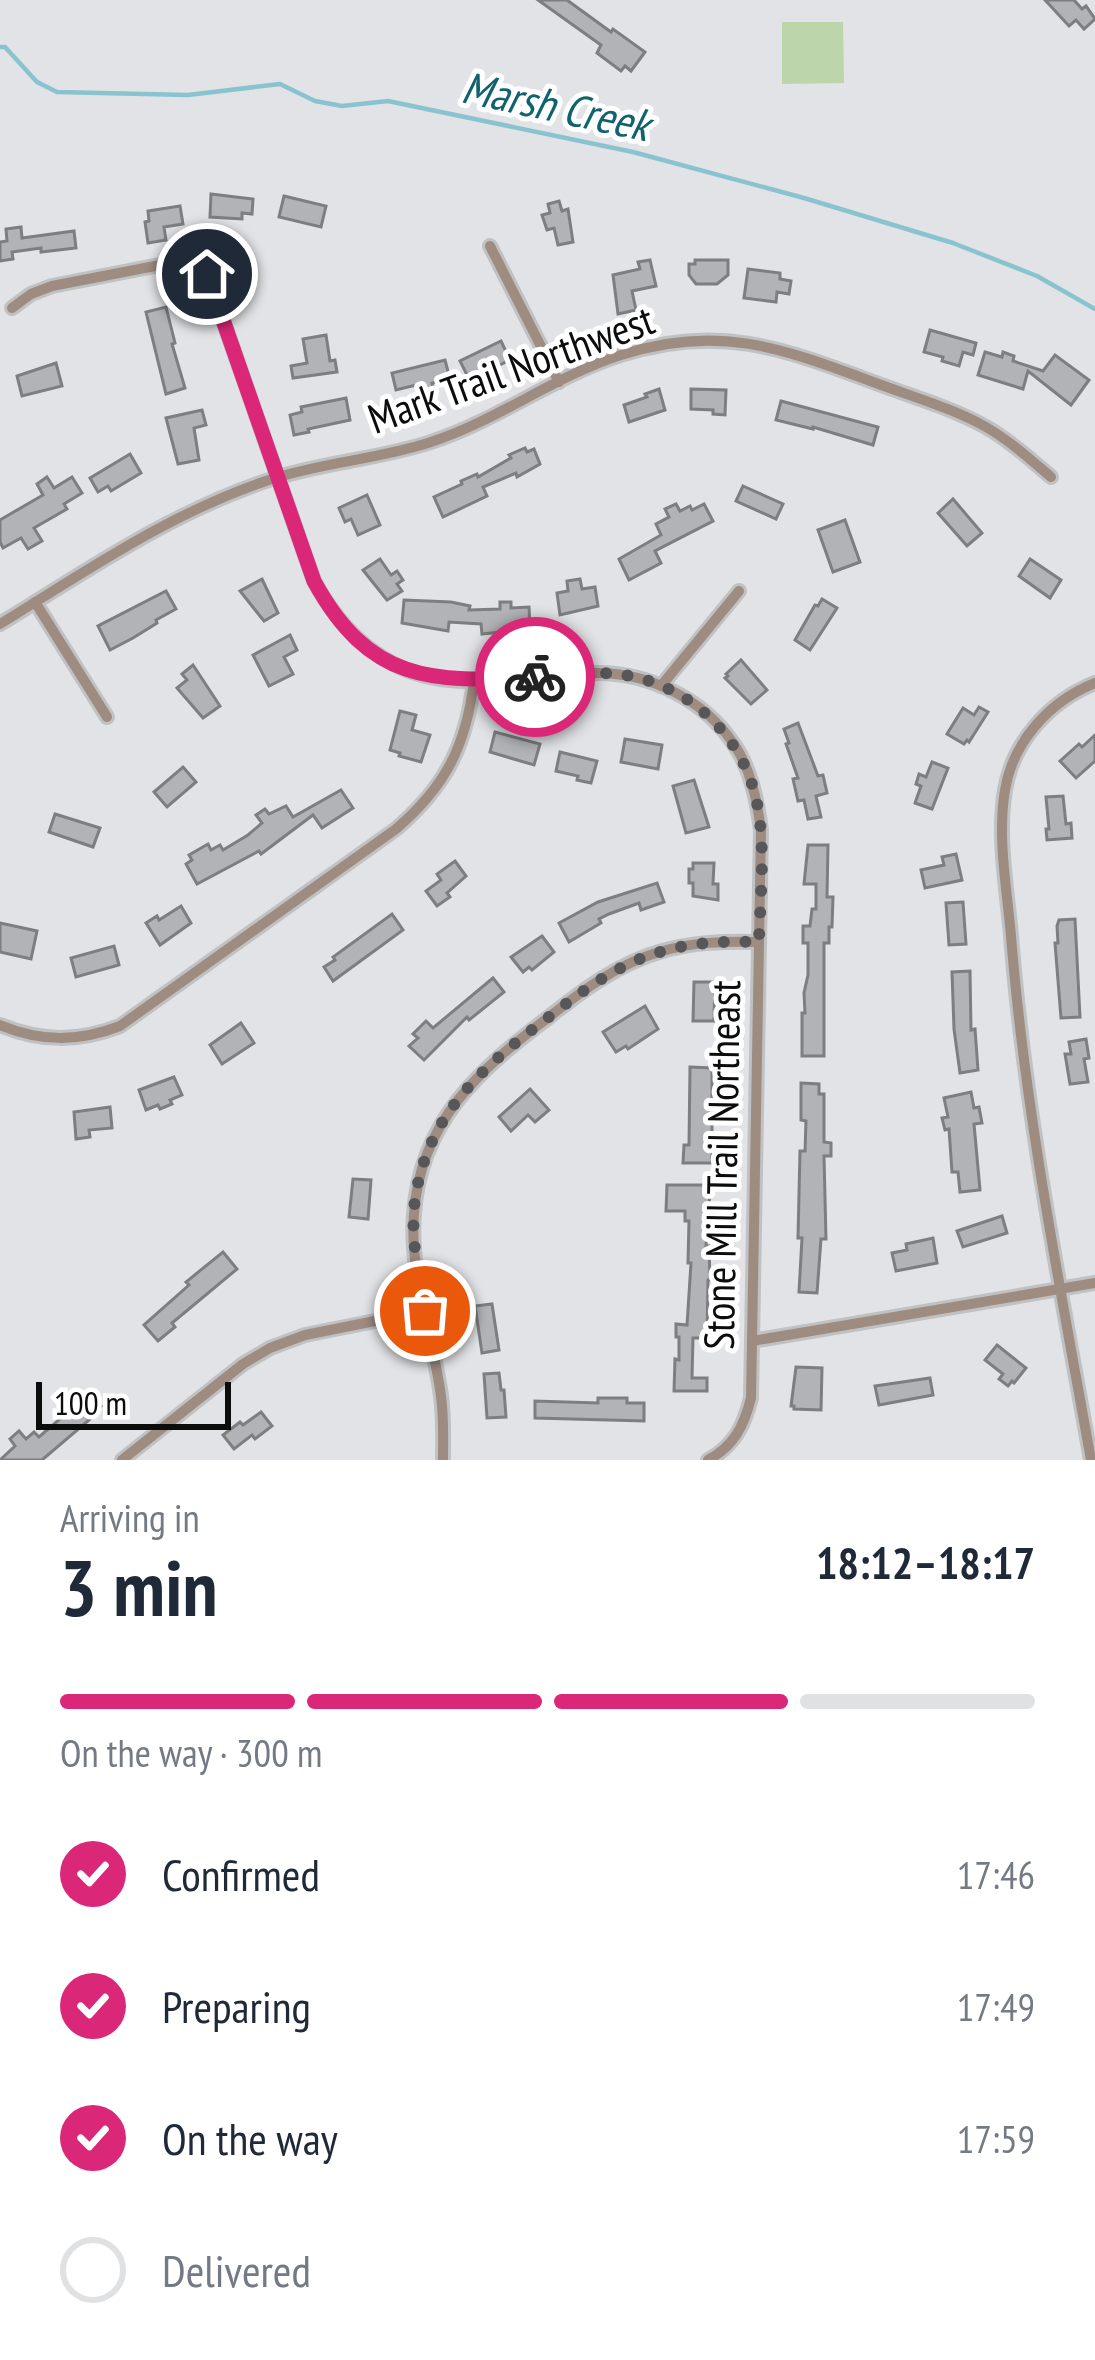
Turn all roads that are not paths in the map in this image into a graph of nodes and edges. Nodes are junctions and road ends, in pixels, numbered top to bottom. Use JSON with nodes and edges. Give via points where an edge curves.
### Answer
{"nodes":[{"id":1,"x":490,"y":246,"type":"dead end"},
{"id":2,"x":12,"y":308,"type":"dead end"},
{"id":3,"x":560,"y":382,"type":"junction"},
{"id":4,"x":278,"y":477,"type":"junction"},
{"id":5,"x":1051,"y":477,"type":"dead end"},
{"id":6,"x":740,"y":591,"type":"dead end"},
{"id":7,"x":35,"y":602,"type":"junction"},
{"id":8,"x":0,"y":624,"type":"edge"},
{"id":9,"x":474,"y":681,"type":"junction"},
{"id":10,"x":1095,"y":683,"type":"edge"},
{"id":11,"x":661,"y":686,"type":"junction"},
{"id":12,"x":107,"y":717,"type":"dead end"},
{"id":13,"x":759,"y":942,"type":"junction"},
{"id":14,"x":0,"y":1024,"type":"edge"},
{"id":15,"x":1095,"y":1282,"type":"edge"},
{"id":16,"x":1060,"y":1288,"type":"junction"},
{"id":17,"x":425,"y":1311,"type":"junction"},
{"id":18,"x":752,"y":1341,"type":"junction"},
{"id":19,"x":122,"y":1460,"type":"edge"},
{"id":20,"x":443,"y":1460,"type":"edge"},
{"id":21,"x":708,"y":1460,"type":"edge"},
{"id":22,"x":1091,"y":1460,"type":"edge"}],
"edges":[{"from":1,"to":3,"type":"street"},
{"from":2,"to":4,"type":"street","name":"Stone Mill Trail Northeast","via":[[52,286],[201,257]]},
{"from":3,"to":4,"type":"street","name":"Mark Trail Northwest","via":[[434,442]]},
{"from":3,"to":5,"type":"street","name":"Mark Trail Northwest","via":[[662,344],[758,344],[962,415]]},
{"from":4,"to":7,"type":"street","name":"Mark Trail Northwest","via":[[173,519]]},
{"from":4,"to":9,"type":"street","name":"Stone Mill Trail Northeast","via":[[314,581],[346,630],[405,670]]},
{"from":6,"to":11,"type":"street"},
{"from":7,"to":8,"type":"street","name":"Mark Trail Northwest"},
{"from":7,"to":12,"type":"street"},
{"from":9,"to":11,"type":"street","name":"Stone Mill Trail Northeast","via":[[602,673]]},
{"from":9,"to":14,"type":"street","via":[[459,751],[442,782],[396,829],[120,1027],[57,1040]]},
{"from":10,"to":16,"type":"street","via":[[1057,704],[1024,742],[1005,789],[1002,824],[1018,1031]]},
{"from":11,"to":13,"type":"street","name":"Stone Mill Trail Northeast","via":[[717,723],[748,774],[761,830]]},
{"from":13,"to":17,"type":"street","via":[[690,944],[625,965],[473,1079],[438,1129],[417,1189],[413,1241]]},
{"from":13,"to":18,"type":"street","name":"Stone Mill Trail Northeast"},
{"from":15,"to":16,"type":"street"},
{"from":16,"to":18,"type":"street"},
{"from":16,"to":22,"type":"street"},
{"from":17,"to":19,"type":"street","via":[[270,1348]]},
{"from":17,"to":20,"type":"street","via":[[442,1398]]},
{"from":18,"to":21,"type":"street","name":"Stone Mill Trail Northeast","via":[[745,1421]]}]}
